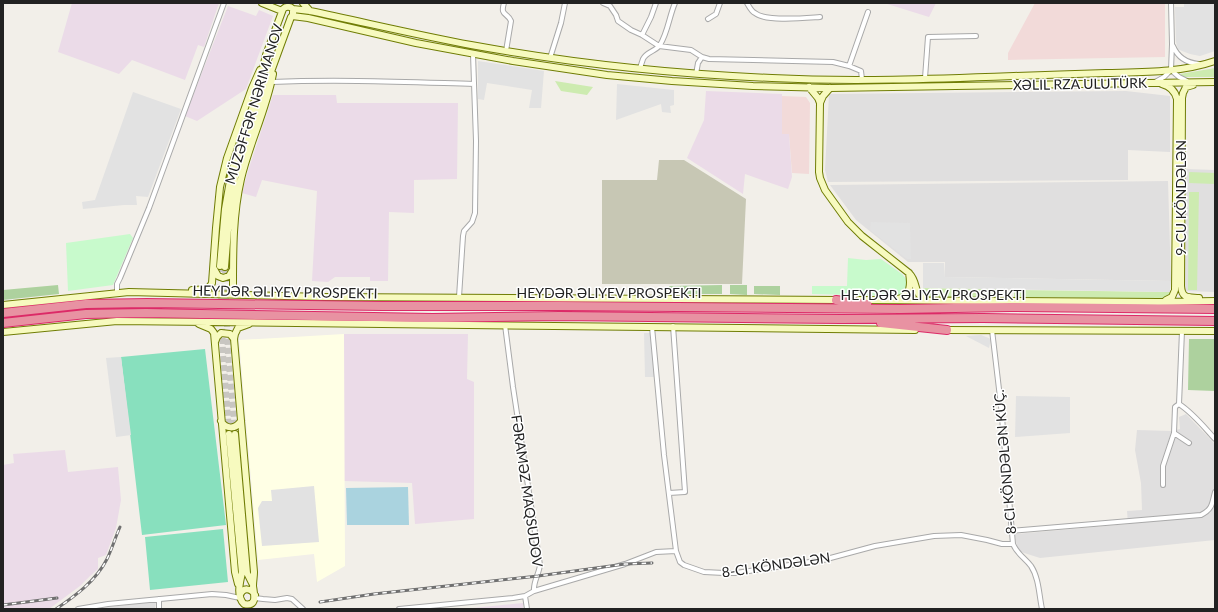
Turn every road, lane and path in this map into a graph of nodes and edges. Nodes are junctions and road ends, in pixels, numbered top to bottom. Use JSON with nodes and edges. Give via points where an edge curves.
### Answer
{"nodes":[{"id":1,"x":224,"y":3,"type":"edge"},
{"id":2,"x":262,"y":3,"type":"edge"},
{"id":3,"x":303,"y":3,"type":"edge"},
{"id":4,"x":504,"y":3,"type":"edge"},
{"id":5,"x":565,"y":3,"type":"edge"},
{"id":6,"x":603,"y":3,"type":"edge"},
{"id":7,"x":656,"y":3,"type":"edge"},
{"id":8,"x":675,"y":3,"type":"edge"},
{"id":9,"x":720,"y":3,"type":"edge"},
{"id":10,"x":747,"y":3,"type":"edge"},
{"id":11,"x":1171,"y":3,"type":"edge"},
{"id":12,"x":288,"y":8,"type":"edge"},
{"id":13,"x":310,"y":11,"type":"junction"},
{"id":14,"x":868,"y":12,"type":"dead end"},
{"id":15,"x":292,"y":17,"type":"junction"},
{"id":16,"x":820,"y":17,"type":"dead end"},
{"id":17,"x":708,"y":19,"type":"dead end"},
{"id":18,"x":418,"y":35,"type":"junction"},
{"id":19,"x":642,"y":35,"type":"junction"},
{"id":20,"x":976,"y":36,"type":"dead end"},
{"id":21,"x":416,"y":43,"type":"junction"},
{"id":22,"x":1172,"y":44,"type":"junction"},
{"id":23,"x":659,"y":46,"type":"junction"},
{"id":24,"x":506,"y":51,"type":"junction"},
{"id":25,"x":473,"y":54,"type":"junction"},
{"id":26,"x":266,"y":55,"type":"junction"},
{"id":27,"x":1179,"y":56,"type":"junction"},
{"id":28,"x":702,"y":57,"type":"junction"},
{"id":29,"x":276,"y":58,"type":"junction"},
{"id":30,"x":550,"y":58,"type":"junction"},
{"id":31,"x":1172,"y":59,"type":"junction"},
{"id":32,"x":1215,"y":62,"type":"edge"},
{"id":33,"x":1204,"y":65,"type":"junction"},
{"id":34,"x":849,"y":66,"type":"junction"},
{"id":35,"x":640,"y":68,"type":"junction"},
{"id":36,"x":1171,"y":70,"type":"junction"},
{"id":37,"x":696,"y":74,"type":"junction"},
{"id":38,"x":771,"y":78,"type":"junction"},
{"id":39,"x":925,"y":78,"type":"junction"},
{"id":40,"x":945,"y":78,"type":"junction"},
{"id":41,"x":862,"y":79,"type":"junction"},
{"id":42,"x":272,"y":82,"type":"junction"},
{"id":43,"x":1215,"y":82,"type":"edge"},
{"id":44,"x":1152,"y":83,"type":"junction"},
{"id":45,"x":1202,"y":83,"type":"junction"},
{"id":46,"x":474,"y":84,"type":"junction"},
{"id":47,"x":945,"y":86,"type":"junction"},
{"id":48,"x":771,"y":87,"type":"junction"},
{"id":49,"x":809,"y":87,"type":"junction"},
{"id":50,"x":830,"y":88,"type":"junction"},
{"id":51,"x":820,"y":103,"type":"junction"},
{"id":52,"x":213,"y":267,"type":"junction"},
{"id":53,"x":233,"y":269,"type":"junction"},
{"id":54,"x":909,"y":273,"type":"junction"},
{"id":55,"x":129,"y":292,"type":"junction"},
{"id":56,"x":117,"y":293,"type":"junction"},
{"id":57,"x":251,"y":295,"type":"junction"},
{"id":58,"x":459,"y":297,"type":"junction"},
{"id":59,"x":836,"y":300,"type":"junction"},
{"id":60,"x":892,"y":300,"type":"junction"},
{"id":61,"x":936,"y":300,"type":"junction"},
{"id":62,"x":1215,"y":300,"type":"edge"},
{"id":63,"x":1158,"y":302,"type":"junction"},
{"id":64,"x":3,"y":305,"type":"edge"},
{"id":65,"x":900,"y":309,"type":"junction"},
{"id":66,"x":1215,"y":309,"type":"edge"},
{"id":67,"x":3,"y":313,"type":"edge"},
{"id":68,"x":840,"y":319,"type":"junction"},
{"id":69,"x":1215,"y":321,"type":"edge"},
{"id":70,"x":190,"y":322,"type":"junction"},
{"id":71,"x":3,"y":323,"type":"edge"},
{"id":72,"x":254,"y":323,"type":"junction"},
{"id":73,"x":505,"y":325,"type":"junction"},
{"id":74,"x":672,"y":326,"type":"junction"},
{"id":75,"x":652,"y":327,"type":"junction"},
{"id":76,"x":947,"y":330,"type":"junction"},
{"id":77,"x":992,"y":330,"type":"junction"},
{"id":78,"x":1182,"y":331,"type":"junction"},
{"id":79,"x":1215,"y":331,"type":"edge"},
{"id":80,"x":3,"y":332,"type":"edge"},
{"id":81,"x":234,"y":339,"type":"junction"},
{"id":82,"x":215,"y":342,"type":"junction"},
{"id":83,"x":1179,"y":404,"type":"junction"},
{"id":84,"x":221,"y":420,"type":"junction"},
{"id":85,"x":241,"y":421,"type":"junction"},
{"id":86,"x":1174,"y":433,"type":"junction"},
{"id":87,"x":1215,"y":439,"type":"edge"},
{"id":88,"x":1189,"y":442,"type":"dead end"},
{"id":89,"x":1163,"y":485,"type":"dead end"},
{"id":90,"x":1215,"y":492,"type":"edge"},
{"id":91,"x":669,"y":493,"type":"junction"},
{"id":92,"x":1011,"y":531,"type":"junction"},
{"id":93,"x":1013,"y":544,"type":"junction"},
{"id":94,"x":676,"y":551,"type":"junction"},
{"id":95,"x":253,"y":585,"type":"junction"},
{"id":96,"x":239,"y":586,"type":"junction"},
{"id":97,"x":534,"y":591,"type":"junction"},
{"id":98,"x":240,"y":596,"type":"junction"},
{"id":99,"x":255,"y":596,"type":"junction"},
{"id":100,"x":525,"y":596,"type":"junction"},
{"id":101,"x":159,"y":599,"type":"junction"},
{"id":102,"x":78,"y":609,"type":"edge"},
{"id":103,"x":159,"y":609,"type":"edge"},
{"id":104,"x":303,"y":609,"type":"edge"},
{"id":105,"x":399,"y":609,"type":"edge"},
{"id":106,"x":527,"y":609,"type":"edge"},
{"id":107,"x":1042,"y":609,"type":"edge"}],
"edges":[{"from":1,"to":56,"type":"street","via":[[149,208],[117,284]]},
{"from":2,"to":12,"type":"main road"},
{"from":3,"to":13,"type":"main road"},
{"from":4,"to":24,"type":"street","via":[[503,13],[511,21]]},
{"from":5,"to":30,"type":"street"},
{"from":6,"to":19,"type":"street","via":[[610,6],[618,21]]},
{"from":7,"to":19,"type":"street"},
{"from":8,"to":23,"type":"street"},
{"from":9,"to":17,"type":"street","via":[[716,14]]},
{"from":10,"to":16,"type":"street","via":[[751,10],[760,16],[785,19]]},
{"from":11,"to":22,"type":"street"},
{"from":12,"to":13,"type":"main road","name":"XƏLIL RZA ULUTÜRK"},
{"from":12,"to":15,"type":"main road","via":[[294,13]]},
{"from":12,"to":15,"type":"main road","name":"XƏLIL RZA ULUTÜRK","via":[[285,17]]},
{"from":12,"to":26,"type":"main road","name":"MÜZƏFFƏR NƏRIMANOV"},
{"from":13,"to":18,"type":"main road","name":"XƏLIL RZA ULUTÜRK"},
{"from":14,"to":34,"type":"street"},
{"from":15,"to":21,"type":"main road","name":"XƏLIL RZA ULUTÜRK","via":[[308,18]]},
{"from":15,"to":29,"type":"main road"},
{"from":18,"to":21,"type":"main road"},
{"from":18,"to":24,"type":"main road","name":"XƏLIL RZA ULUTÜRK"},
{"from":19,"to":23,"type":"street"},
{"from":20,"to":39,"type":"street","via":[[928,37]]},
{"from":21,"to":25,"type":"main road","name":"XƏLIL RZA ULUTÜRK"},
{"from":22,"to":27,"type":"street"},
{"from":22,"to":31,"type":"street"},
{"from":23,"to":28,"type":"street","via":[[691,50]]},
{"from":23,"to":35,"type":"street","via":[[645,56]]},
{"from":24,"to":30,"type":"main road","name":"XƏLIL RZA ULUTÜRK"},
{"from":25,"to":46,"type":"street"},
{"from":25,"to":48,"type":"main road","name":"XƏLIL RZA ULUTÜRK","via":[[607,75]]},
{"from":26,"to":29,"type":"main road","name":"MÜZƏFFƏR NƏRIMANOV","via":[[258,90],[231,175],[225,209],[223,266],[235,177]]},
{"from":26,"to":52,"type":"main road","via":[[223,174]]},
{"from":27,"to":31,"type":"street","via":[[1174,54]]},
{"from":27,"to":33,"type":"street","via":[[1191,63]]},
{"from":28,"to":34,"type":"street","via":[[833,62]]},
{"from":28,"to":37,"type":"street"},
{"from":29,"to":42,"type":"main road"},
{"from":30,"to":35,"type":"main road","name":"XƏLIL RZA ULUTÜRK"},
{"from":31,"to":36,"type":"street"},
{"from":32,"to":33,"type":"main road"},
{"from":33,"to":36,"type":"main road"},
{"from":34,"to":41,"type":"street","via":[[861,71]]},
{"from":35,"to":37,"type":"main road","name":"XƏLIL RZA ULUTÜRK"},
{"from":36,"to":40,"type":"main road","name":"XƏLIL RZA ULUTÜRK"},
{"from":36,"to":44,"type":"street"},
{"from":36,"to":45,"type":"street","via":[[1182,79]]},
{"from":37,"to":38,"type":"main road","name":"XƏLIL RZA ULUTÜRK"},
{"from":38,"to":41,"type":"main road","name":"XƏLIL RZA ULUTÜRK"},
{"from":38,"to":48,"type":"main road"},
{"from":39,"to":40,"type":"main road","name":"XƏLIL RZA ULUTÜRK"},
{"from":39,"to":41,"type":"main road","name":"XƏLIL RZA ULUTÜRK"},
{"from":40,"to":47,"type":"main road"},
{"from":42,"to":46,"type":"street","via":[[362,80]]},
{"from":42,"to":53,"type":"main road","via":[[241,179],[234,230]]},
{"from":43,"to":45,"type":"main road","name":"XƏLIL RZA ULUTÜRK"},
{"from":44,"to":45,"type":"main road","name":"XƏLIL RZA ULUTÜRK"},
{"from":44,"to":47,"type":"main road","name":"XƏLIL RZA ULUTÜRK"},
{"from":44,"to":63,"type":"main road","name":"9-CU KÖNDƏLƏN","via":[[1168,87],[1176,93],[1177,99],[1175,290],[1170,299]]},
{"from":45,"to":62,"type":"main road","name":"9-CU KÖNDƏLƏN","via":[[1186,87],[1182,98],[1181,286],[1182,294],[1185,296]]},
{"from":46,"to":58,"type":"street","via":[[475,213],[463,236]]},
{"from":47,"to":50,"type":"main road","name":"XƏLIL RZA ULUTÜRK"},
{"from":48,"to":49,"type":"main road","name":"XƏLIL RZA ULUTÜRK"},
{"from":49,"to":50,"type":"main road","name":"XƏLIL RZA ULUTÜRK"},
{"from":49,"to":51,"type":"main road"},
{"from":50,"to":51,"type":"main road"},
{"from":51,"to":54,"type":"main road","via":[[819,161],[822,184],[848,222]]},
{"from":52,"to":53,"type":"main road","via":[[216,274],[223,278],[229,276]]},
{"from":52,"to":55,"type":"main road","via":[[211,287],[207,289]]},
{"from":53,"to":57,"type":"main road","via":[[234,289]]},
{"from":54,"to":60,"type":"main road","via":[[911,285],[908,292],[902,298]]},
{"from":54,"to":61,"type":"main road","via":[[915,280],[920,296]]},
{"from":55,"to":56,"type":"main road"},
{"from":55,"to":57,"type":"main road"},
{"from":56,"to":64,"type":"main road"},
{"from":57,"to":58,"type":"main road"},
{"from":58,"to":59,"type":"main road"},
{"from":59,"to":60,"type":"main road"},
{"from":59,"to":65,"type":"highway"},
{"from":60,"to":61,"type":"main road"},
{"from":61,"to":63,"type":"main road"},
{"from":62,"to":63,"type":"main road"},
{"from":65,"to":66,"type":"highway","name":"HEYDƏR ƏLIYEV PROSPEKTI"},
{"from":65,"to":67,"type":"highway","name":"HEYDƏR ƏLIYEV PROSPEKTI","via":[[140,303],[86,304]]},
{"from":68,"to":69,"type":"highway","name":"HEYDƏR ƏLIYEV PROSPEKTI"},
{"from":68,"to":71,"type":"highway","name":"HEYDƏR ƏLIYEV PROSPEKTI","via":[[567,316],[433,318],[146,313],[86,314]]},
{"from":68,"to":76,"type":"highway"},
{"from":70,"to":72,"type":"main road"},
{"from":70,"to":80,"type":"main road","via":[[89,322]]},
{"from":70,"to":82,"type":"main road","via":[[211,329]]},
{"from":72,"to":73,"type":"main road"},
{"from":72,"to":81,"type":"main road","via":[[238,328]]},
{"from":73,"to":75,"type":"main road"},
{"from":73,"to":97,"type":"street","name":"FƏRAMƏZ MAQSUDOV","via":[[540,565]]},
{"from":74,"to":75,"type":"main road"},
{"from":74,"to":76,"type":"main road"},
{"from":74,"to":91,"type":"street","via":[[685,492]]},
{"from":75,"to":91,"type":"street","name":"8-CI KÖNDƏLƏN"},
{"from":76,"to":77,"type":"main road"},
{"from":77,"to":78,"type":"main road"},
{"from":77,"to":92,"type":"street","name":"8-CI KÖNDƏLƏN KÜÇ."},
{"from":78,"to":79,"type":"main road"},
{"from":78,"to":83,"type":"street"},
{"from":81,"to":82,"type":"main road","via":[[230,334],[222,333]]},
{"from":81,"to":85,"type":"main road"},
{"from":82,"to":84,"type":"main road"},
{"from":83,"to":86,"type":"street","via":[[1175,407]]},
{"from":83,"to":87,"type":"street"},
{"from":84,"to":85,"type":"main road","via":[[229,428]]},
{"from":84,"to":96,"type":"main road","via":[[235,572]]},
{"from":85,"to":95,"type":"main road"},
{"from":86,"to":88,"type":"street"},
{"from":86,"to":89,"type":"street","via":[[1163,466]]},
{"from":90,"to":92,"type":"street","via":[[1208,512],[1201,515]]},
{"from":91,"to":94,"type":"street","name":"8-CI KÖNDƏLƏN"},
{"from":92,"to":93,"type":"street","name":"8-CI KÖNDƏLƏN KÜÇ."},
{"from":93,"to":94,"type":"street","name":"8-CI KÖNDƏLƏN","via":[[961,535],[934,536],[875,546],[823,560],[736,573],[704,572],[684,565]]},
{"from":93,"to":107,"type":"street","name":"8-CI KÖNDƏLƏN KÜÇ.","via":[[1036,575]]},
{"from":94,"to":97,"type":"street","via":[[656,552]]},
{"from":95,"to":96,"type":"main road","via":[[247,572],[232,434],[242,573]]},
{"from":95,"to":99,"type":"main road"},
{"from":96,"to":98,"type":"main road"},
{"from":97,"to":100,"type":"street"},
{"from":98,"to":99,"type":"main road","via":[[242,591],[247,589]]},
{"from":98,"to":99,"type":"main road","via":[[246,604],[251,604]]},
{"from":98,"to":101,"type":"street","via":[[212,594]]},
{"from":99,"to":104,"type":"street","via":[[275,600],[292,599]]},
{"from":100,"to":105,"type":"street"},
{"from":100,"to":106,"type":"street"},
{"from":101,"to":102,"type":"street"},
{"from":101,"to":103,"type":"street"}]}
